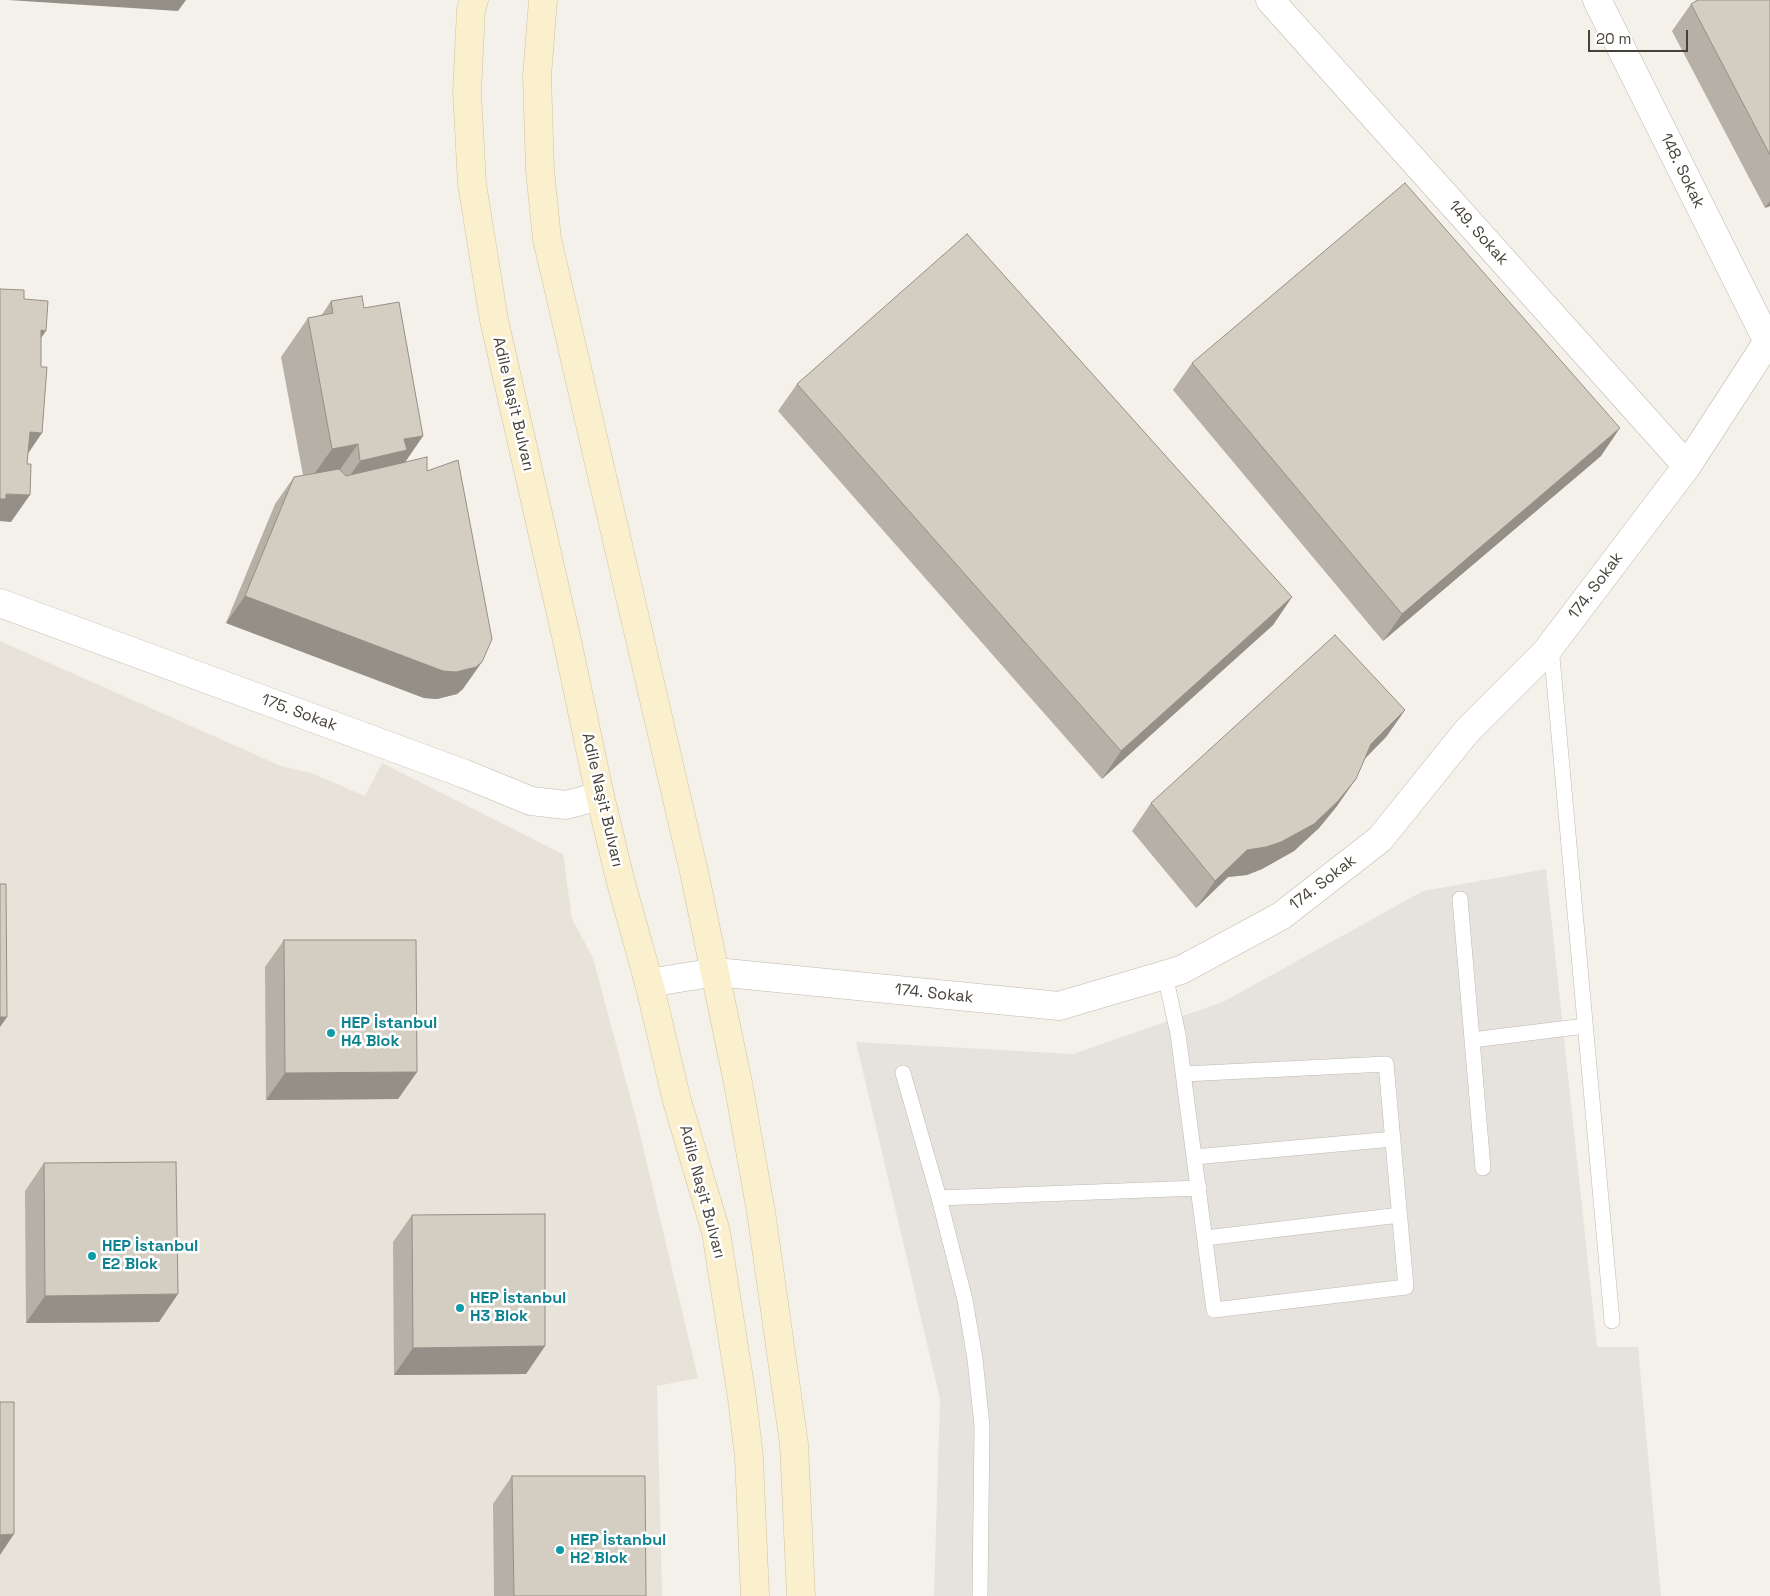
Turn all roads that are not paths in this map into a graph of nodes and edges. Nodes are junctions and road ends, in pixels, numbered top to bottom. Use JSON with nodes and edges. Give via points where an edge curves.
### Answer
{"nodes":[{"id":1,"x":474,"y":0,"type":"edge"},
{"id":2,"x":543,"y":0,"type":"edge"},
{"id":3,"x":1270,"y":0,"type":"edge"},
{"id":4,"x":1597,"y":0,"type":"edge"},
{"id":5,"x":1769,"y":340,"type":"edge"},
{"id":6,"x":1687,"y":466,"type":"junction"},
{"id":7,"x":0,"y":603,"type":"edge"},
{"id":8,"x":1551,"y":646,"type":"junction"},
{"id":9,"x":600,"y":796,"type":"junction"},
{"id":10,"x":1460,"y":899,"type":"dead end"},
{"id":11,"x":716,"y":972,"type":"junction"},
{"id":12,"x":1165,"y":975,"type":"junction"},
{"id":13,"x":648,"y":983,"type":"junction"},
{"id":14,"x":1585,"y":1026,"type":"junction"},
{"id":15,"x":1472,"y":1040,"type":"junction"},
{"id":16,"x":903,"y":1073,"type":"dead end"},
{"id":17,"x":1184,"y":1074,"type":"junction"},
{"id":18,"x":1392,"y":1139,"type":"junction"},
{"id":19,"x":1194,"y":1157,"type":"junction"},
{"id":20,"x":1483,"y":1168,"type":"dead end"},
{"id":21,"x":1198,"y":1188,"type":"junction"},
{"id":22,"x":938,"y":1198,"type":"junction"},
{"id":23,"x":1400,"y":1215,"type":"junction"},
{"id":24,"x":1205,"y":1238,"type":"junction"},
{"id":25,"x":1612,"y":1321,"type":"dead end"},
{"id":26,"x":755,"y":1596,"type":"edge"},
{"id":27,"x":801,"y":1596,"type":"edge"},
{"id":28,"x":980,"y":1596,"type":"edge"}],
"edges":[{"from":1,"to":9,"type":"main road","name":"Adile Naşit Bulvarı","via":[[467,92],[472,184],[494,320]]},
{"from":2,"to":11,"type":"main road","via":[[536,76],[547,239]]},
{"from":3,"to":6,"type":"street","name":"149. Sokak"},
{"from":4,"to":5,"type":"street","name":"148. Sokak"},
{"from":5,"to":6,"type":"street","name":"174. Sokak"},
{"from":6,"to":8,"type":"street","name":"174. Sokak"},
{"from":7,"to":9,"type":"street","name":"175. Sokak","via":[[466,774],[531,801],[566,806]]},
{"from":8,"to":12,"type":"street","name":"174. Sokak","via":[[1466,731],[1380,839],[1280,916],[1181,970]]},
{"from":8,"to":14,"type":"lane"},
{"from":9,"to":13,"type":"main road","name":"Adile Naşit Bulvarı"},
{"from":10,"to":15,"type":"lane"},
{"from":11,"to":12,"type":"street","name":"174. Sokak","via":[[1059,1006]]},
{"from":11,"to":13,"type":"street","name":"174. Sokak"},
{"from":11,"to":27,"type":"main road","via":[[761,1212],[794,1444]]},
{"from":12,"to":17,"type":"lane"},
{"from":13,"to":26,"type":"main road","name":"Adile Naşit Bulvarı","via":[[677,1101],[716,1232],[749,1457]]},
{"from":14,"to":15,"type":"lane"},
{"from":14,"to":25,"type":"lane"},
{"from":15,"to":20,"type":"lane"},
{"from":16,"to":22,"type":"lane"},
{"from":17,"to":18,"type":"lane","via":[[1386,1064]]},
{"from":17,"to":19,"type":"lane"},
{"from":18,"to":19,"type":"lane"},
{"from":18,"to":23,"type":"lane"},
{"from":19,"to":21,"type":"lane"},
{"from":21,"to":22,"type":"lane"},
{"from":21,"to":24,"type":"lane"},
{"from":22,"to":28,"type":"lane","via":[[965,1300],[979,1392],[982,1426]]},
{"from":23,"to":24,"type":"lane"},
{"from":23,"to":24,"type":"lane","via":[[1406,1287],[1224,1309],[1214,1310]]}]}
